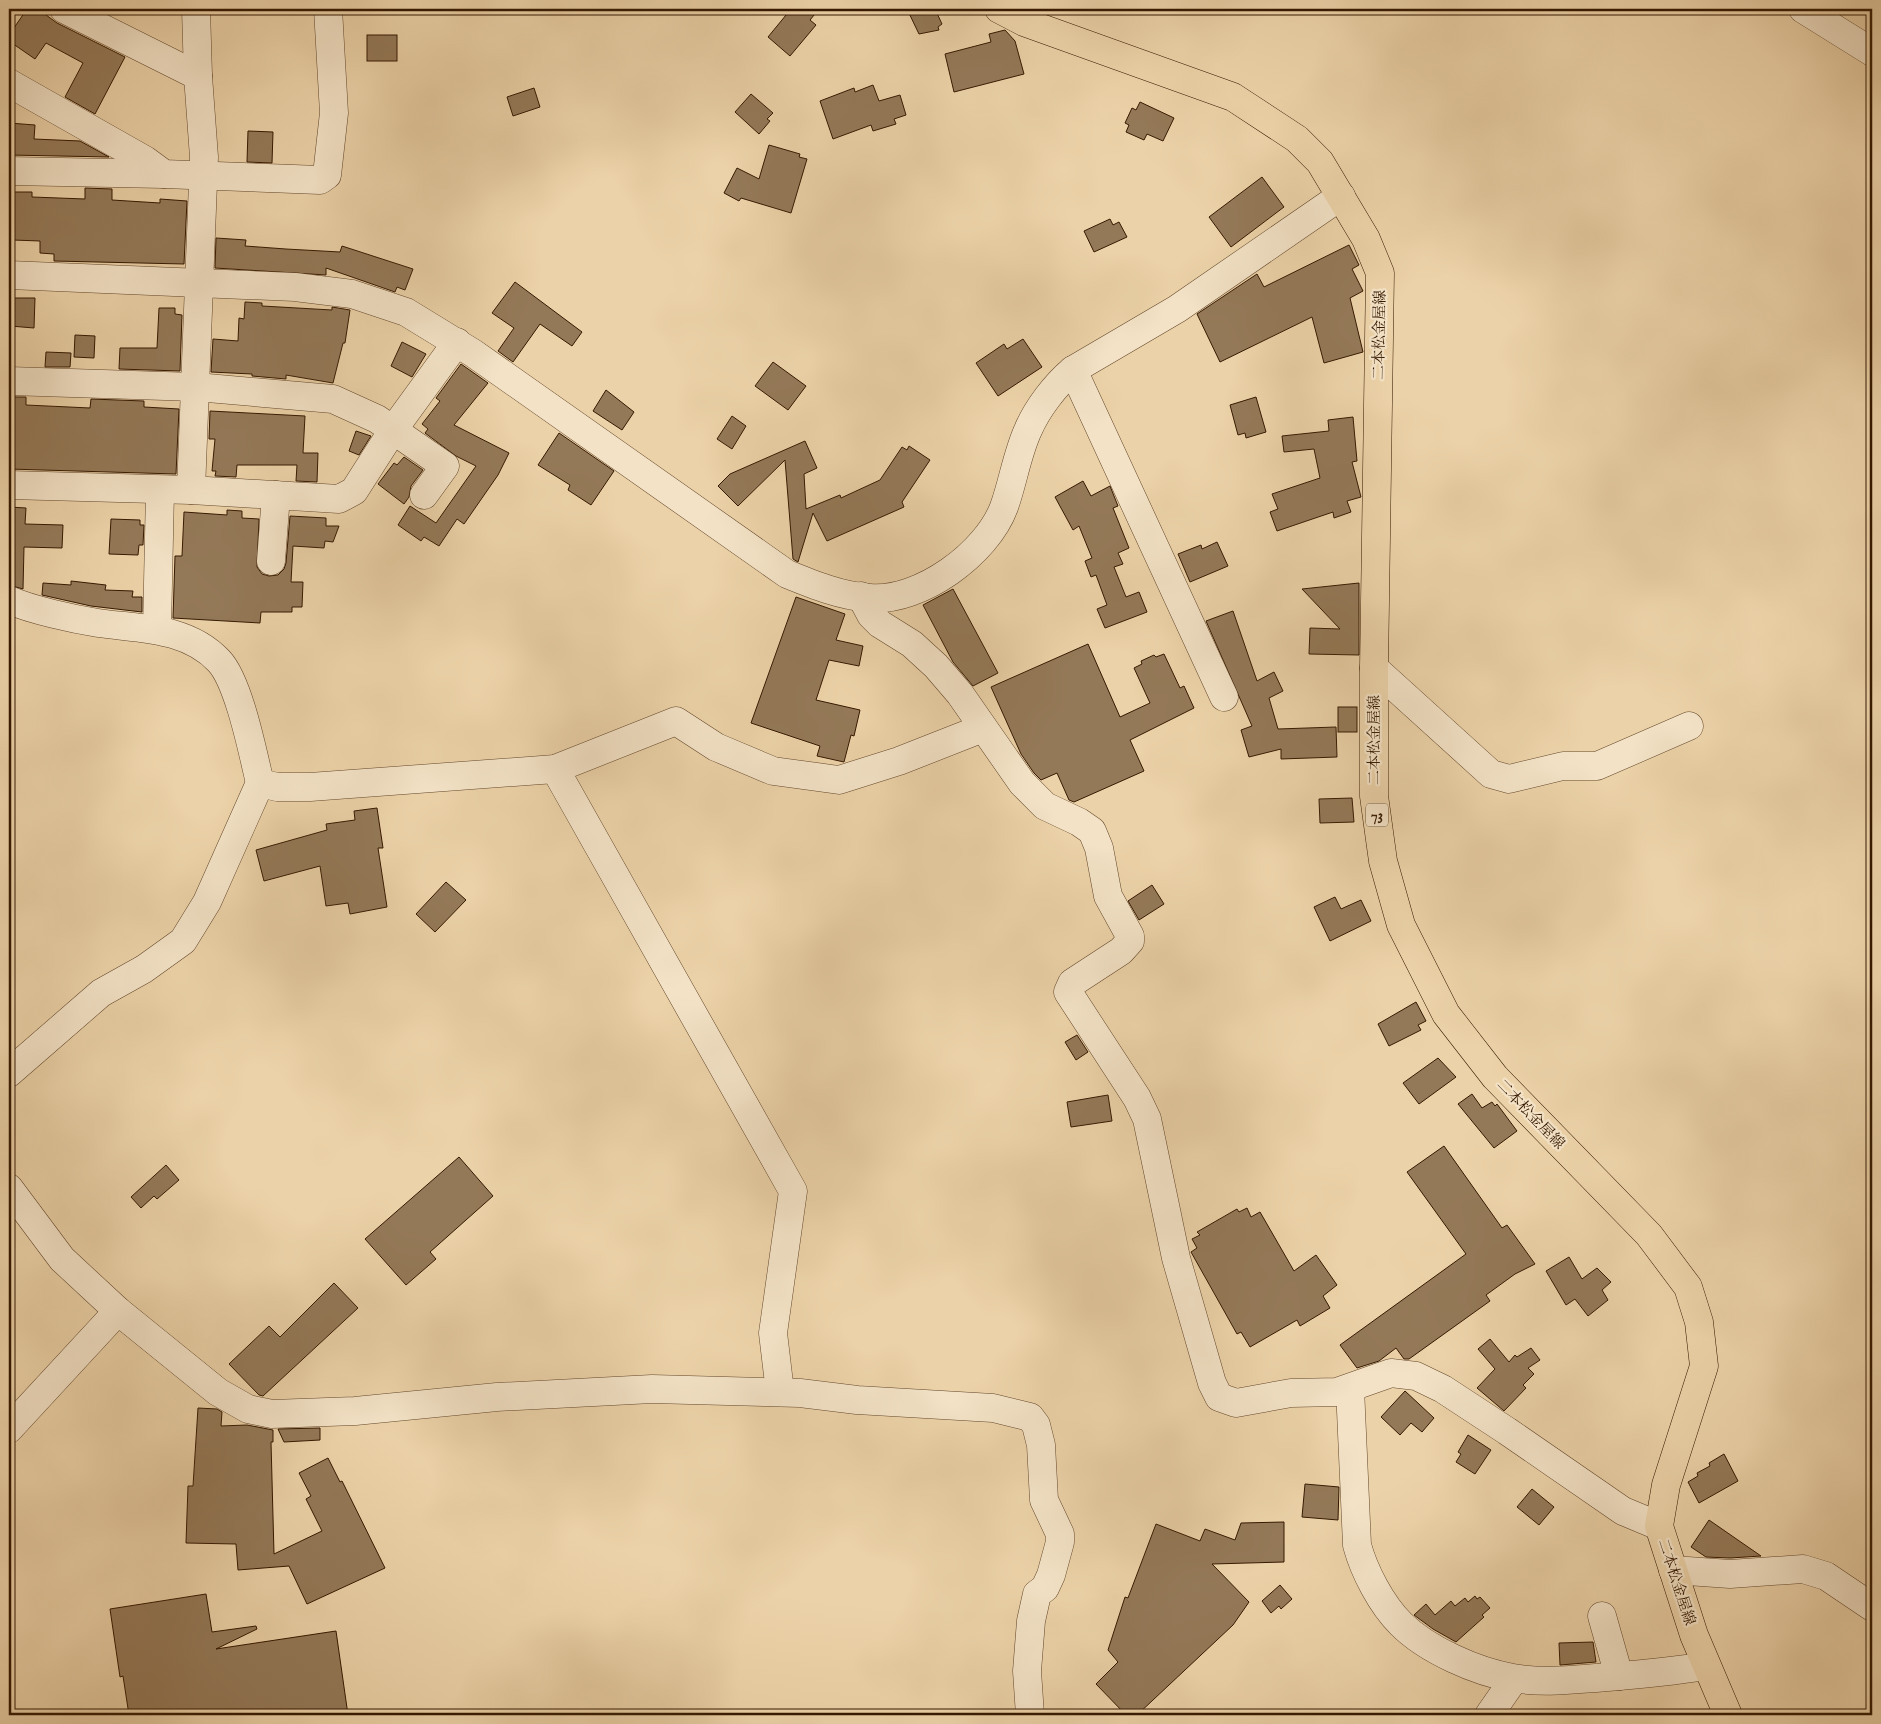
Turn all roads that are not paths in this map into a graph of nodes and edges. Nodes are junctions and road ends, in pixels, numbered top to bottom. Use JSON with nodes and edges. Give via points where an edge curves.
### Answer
{"nodes":[{"id":1,"x":64,"y":9,"type":"edge"},
{"id":2,"x":196,"y":9,"type":"edge"},
{"id":3,"x":328,"y":9,"type":"edge"},
{"id":4,"x":999,"y":9,"type":"edge"},
{"id":5,"x":1803,"y":9,"type":"edge"},
{"id":6,"x":1872,"y":52,"type":"edge"},
{"id":7,"x":198,"y":76,"type":"junction"},
{"id":8,"x":9,"y":83,"type":"edge"},
{"id":9,"x":9,"y":171,"type":"edge"},
{"id":10,"x":164,"y":174,"type":"junction"},
{"id":11,"x":202,"y":176,"type":"junction"},
{"id":12,"x":1341,"y":196,"type":"junction"},
{"id":13,"x":9,"y":275,"type":"edge"},
{"id":14,"x":200,"y":282,"type":"junction"},
{"id":15,"x":457,"y":342,"type":"junction"},
{"id":16,"x":1073,"y":370,"type":"junction"},
{"id":17,"x":9,"y":381,"type":"edge"},
{"id":18,"x":196,"y":387,"type":"junction"},
{"id":19,"x":393,"y":430,"type":"junction"},
{"id":20,"x":9,"y":485,"type":"edge"},
{"id":21,"x":191,"y":490,"type":"junction"},
{"id":22,"x":160,"y":491,"type":"junction"},
{"id":23,"x":276,"y":495,"type":"junction"},
{"id":24,"x":424,"y":495,"type":"dead end"},
{"id":25,"x":271,"y":561,"type":"dead end"},
{"id":26,"x":861,"y":596,"type":"junction"},
{"id":27,"x":9,"y":600,"type":"edge"},
{"id":28,"x":157,"y":629,"type":"junction"},
{"id":29,"x":1374,"y":668,"type":"junction"},
{"id":30,"x":1224,"y":698,"type":"dead end"},
{"id":31,"x":1689,"y":726,"type":"dead end"},
{"id":32,"x":983,"y":728,"type":"junction"},
{"id":33,"x":555,"y":769,"type":"junction"},
{"id":34,"x":260,"y":784,"type":"junction"},
{"id":35,"x":9,"y":1073,"type":"edge"},
{"id":36,"x":9,"y":1188,"type":"edge"},
{"id":37,"x":118,"y":1311,"type":"junction"},
{"id":38,"x":1350,"y":1388,"type":"junction"},
{"id":39,"x":780,"y":1392,"type":"junction"},
{"id":40,"x":9,"y":1429,"type":"edge"},
{"id":41,"x":1659,"y":1526,"type":"junction"},
{"id":42,"x":1673,"y":1570,"type":"junction"},
{"id":43,"x":1872,"y":1606,"type":"edge"},
{"id":44,"x":1602,"y":1616,"type":"dead end"},
{"id":45,"x":1706,"y":1666,"type":"junction"},
{"id":46,"x":1619,"y":1676,"type":"junction"},
{"id":47,"x":1514,"y":1679,"type":"junction"},
{"id":48,"x":1030,"y":1715,"type":"edge"},
{"id":49,"x":1489,"y":1715,"type":"edge"},
{"id":50,"x":1728,"y":1715,"type":"edge"}],
"edges":[{"from":1,"to":7,"type":"street"},
{"from":2,"to":7,"type":"street"},
{"from":3,"to":11,"type":"street","via":[[334,113],[327,175],[320,180]]},
{"from":4,"to":12,"type":"main road","name":"二本松金屋線","number":"73","via":[[1024,22],[1233,97],[1297,139],[1320,162]]},
{"from":5,"to":6,"type":"street"},
{"from":7,"to":11,"type":"street","via":[[204,157]]},
{"from":8,"to":10,"type":"street","via":[[137,155]]},
{"from":9,"to":10,"type":"street"},
{"from":10,"to":11,"type":"street"},
{"from":11,"to":14,"type":"street"},
{"from":12,"to":16,"type":"street","via":[[1177,309]]},
{"from":12,"to":29,"type":"main road","name":"二本松金屋線","number":"73","via":[[1366,238],[1380,273]]},
{"from":13,"to":14,"type":"street"},
{"from":14,"to":15,"type":"street","via":[[352,294],[406,312]]},
{"from":14,"to":18,"type":"street"},
{"from":15,"to":19,"type":"street"},
{"from":15,"to":26,"type":"street","via":[[787,574],[842,594]]},
{"from":16,"to":26,"type":"street","via":[[1047,398],[1028,430],[1003,509],[974,553],[931,583],[892,597]]},
{"from":16,"to":30,"type":"street"},
{"from":17,"to":18,"type":"street"},
{"from":18,"to":19,"type":"street","via":[[333,399],[357,408]]},
{"from":18,"to":21,"type":"street"},
{"from":19,"to":23,"type":"street","via":[[354,491],[339,499]]},
{"from":19,"to":24,"type":"street","via":[[445,466]]},
{"from":20,"to":22,"type":"street"},
{"from":21,"to":22,"type":"street"},
{"from":21,"to":23,"type":"street"},
{"from":22,"to":28,"type":"street"},
{"from":23,"to":25,"type":"street"},
{"from":26,"to":32,"type":"street","via":[[880,624],[912,644],[936,666]]},
{"from":27,"to":28,"type":"street","via":[[96,623]]},
{"from":28,"to":34,"type":"street","via":[[192,642],[220,662],[247,725]]},
{"from":29,"to":31,"type":"street","via":[[1490,774],[1509,778],[1563,766],[1597,766]]},
{"from":29,"to":41,"type":"main road","name":"二本松金屋線","number":"73","via":[[1374,796],[1383,862],[1401,925],[1428,979],[1446,1014],[1495,1077],[1649,1235],[1688,1287],[1699,1322],[1704,1366],[1666,1485]]},
{"from":32,"to":33,"type":"street","via":[[899,761],[839,780],[773,771],[716,747],[676,720]]},
{"from":32,"to":38,"type":"street","via":[[1022,783],[1045,806],[1092,831],[1099,848],[1108,896],[1130,936],[1126,946],[1072,983],[1068,992],[1137,1098],[1147,1119],[1176,1258],[1216,1392],[1226,1401],[1236,1403],[1291,1392],[1337,1392]]},
{"from":33,"to":34,"type":"street","via":[[310,787]]},
{"from":33,"to":39,"type":"street","via":[[793,1192],[773,1333]]},
{"from":34,"to":35,"type":"street","via":[[207,902],[183,941],[101,993]]},
{"from":36,"to":37,"type":"street","via":[[62,1259]]},
{"from":37,"to":39,"type":"street","via":[[218,1392],[248,1409],[272,1414],[652,1389]]},
{"from":37,"to":40,"type":"street"},
{"from":38,"to":41,"type":"street","via":[[1380,1375],[1401,1373],[1416,1376],[1442,1389],[1623,1511]]},
{"from":38,"to":47,"type":"street","via":[[1356,1538],[1365,1568],[1402,1625],[1455,1659],[1491,1674]]},
{"from":39,"to":48,"type":"street","via":[[993,1408],[1030,1417],[1036,1425],[1041,1445],[1044,1500],[1060,1534],[1060,1542],[1051,1575],[1037,1594],[1031,1621],[1027,1671]]},
{"from":41,"to":42,"type":"main road","name":"二本松金屋線","number":"73"},
{"from":42,"to":43,"type":"street","via":[[1730,1574],[1804,1569],[1826,1576]]},
{"from":42,"to":45,"type":"main road","name":"二本松金屋線","number":"73"},
{"from":44,"to":46,"type":"street"},
{"from":45,"to":46,"type":"street","via":[[1659,1674]]},
{"from":45,"to":50,"type":"main road","name":"二本松金屋線","number":"73"},
{"from":46,"to":47,"type":"street","via":[[1554,1681]]},
{"from":47,"to":49,"type":"street"}]}
